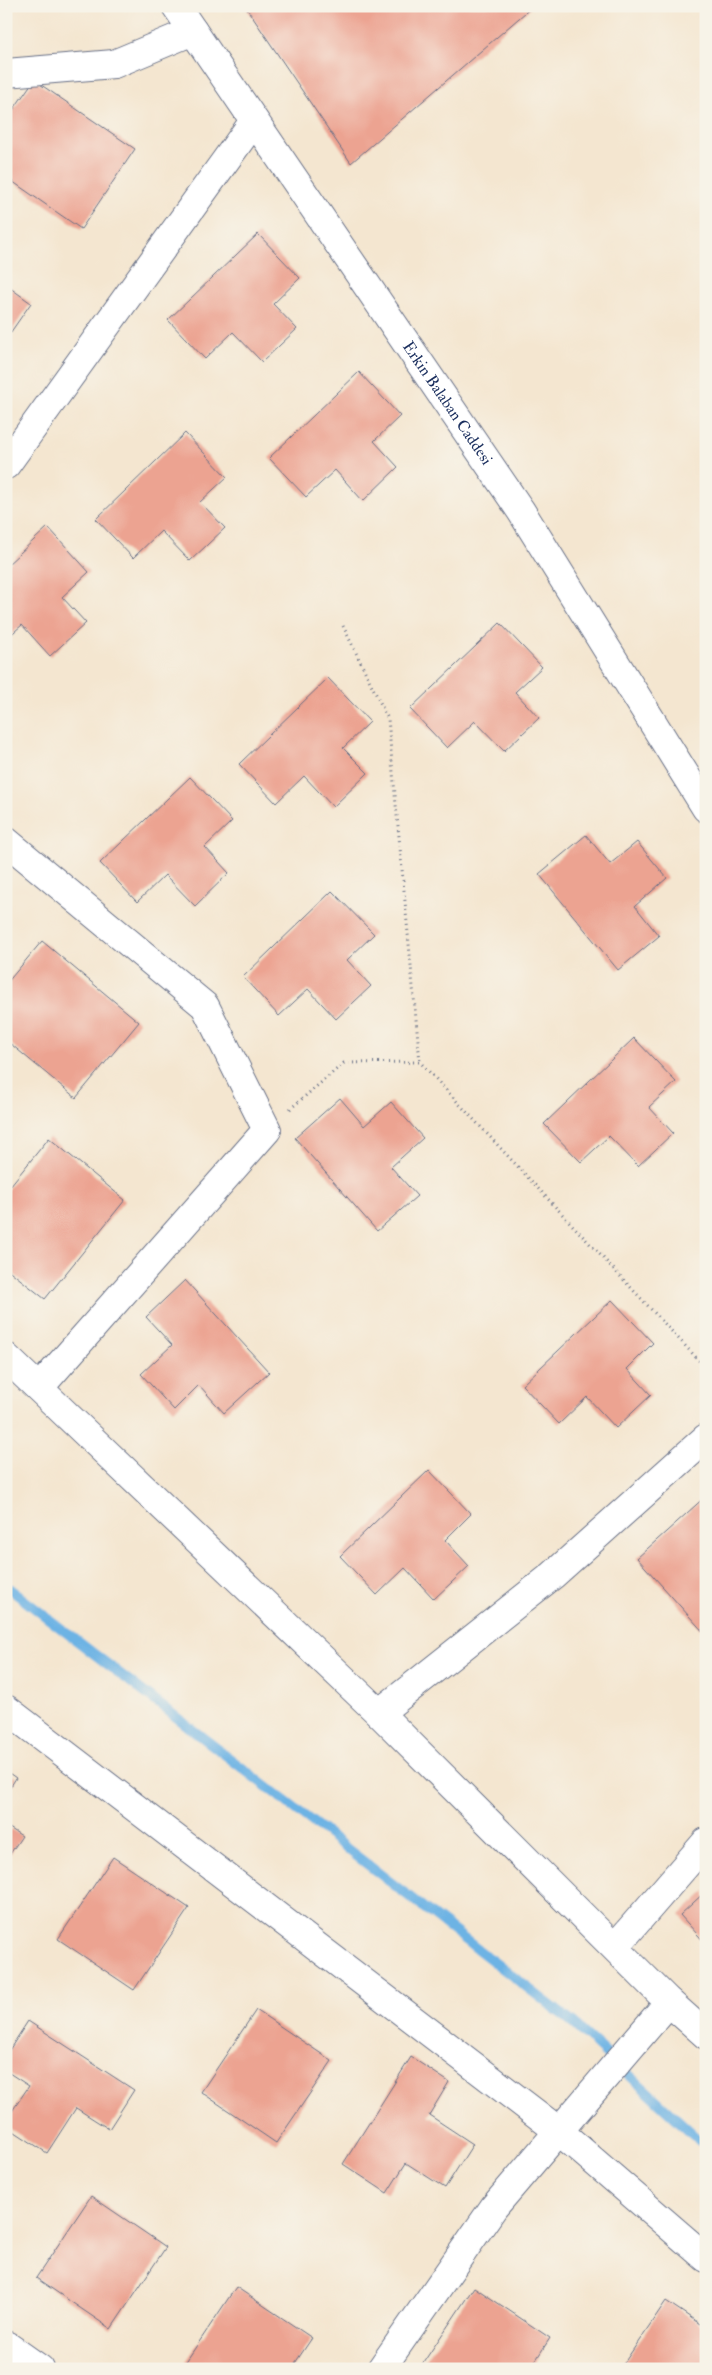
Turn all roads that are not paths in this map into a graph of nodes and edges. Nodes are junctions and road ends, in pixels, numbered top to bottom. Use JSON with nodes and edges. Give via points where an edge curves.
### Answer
{"nodes":[{"id":1,"x":176,"y":6,"type":"edge"},
{"id":2,"x":193,"y":31,"type":"junction"},
{"id":3,"x":6,"y":74,"type":"edge"},
{"id":4,"x":254,"y":121,"type":"junction"},
{"id":5,"x":6,"y":466,"type":"edge"},
{"id":6,"x":706,"y":808,"type":"edge"},
{"id":7,"x":6,"y":841,"type":"edge"},
{"id":8,"x":6,"y":1357,"type":"edge"},
{"id":9,"x":39,"y":1388,"type":"junction"},
{"id":10,"x":706,"y":1438,"type":"edge"},
{"id":11,"x":6,"y":1709,"type":"edge"},
{"id":12,"x":379,"y":1713,"type":"junction"},
{"id":13,"x":706,"y":1842,"type":"edge"},
{"id":14,"x":614,"y":1947,"type":"junction"},
{"id":15,"x":669,"y":2002,"type":"junction"},
{"id":16,"x":706,"y":2035,"type":"edge"},
{"id":17,"x":560,"y":2132,"type":"junction"},
{"id":18,"x":706,"y":2258,"type":"edge"},
{"id":19,"x":6,"y":2346,"type":"edge"},
{"id":20,"x":40,"y":2369,"type":"edge"},
{"id":21,"x":381,"y":2369,"type":"edge"}],
"edges":[{"from":1,"to":2,"type":"street","name":"Erkin Balaban Caddesi"},
{"from":2,"to":3,"type":"street","via":[[114,64]]},
{"from":2,"to":4,"type":"street","name":"Erkin Balaban Caddesi"},
{"from":4,"to":5,"type":"street"},
{"from":4,"to":6,"type":"street","name":"Erkin Balaban Caddesi","via":[[520,511]]},
{"from":7,"to":9,"type":"street","via":[[205,1006],[267,1130]]},
{"from":8,"to":9,"type":"street"},
{"from":9,"to":12,"type":"street"},
{"from":10,"to":12,"type":"street","via":[[553,1575]]},
{"from":11,"to":17,"type":"street"},
{"from":12,"to":14,"type":"street"},
{"from":13,"to":14,"type":"street"},
{"from":14,"to":15,"type":"street"},
{"from":15,"to":16,"type":"street"},
{"from":15,"to":17,"type":"street"},
{"from":17,"to":18,"type":"street"},
{"from":17,"to":21,"type":"street","via":[[494,2208]]},
{"from":19,"to":20,"type":"street"}]}
